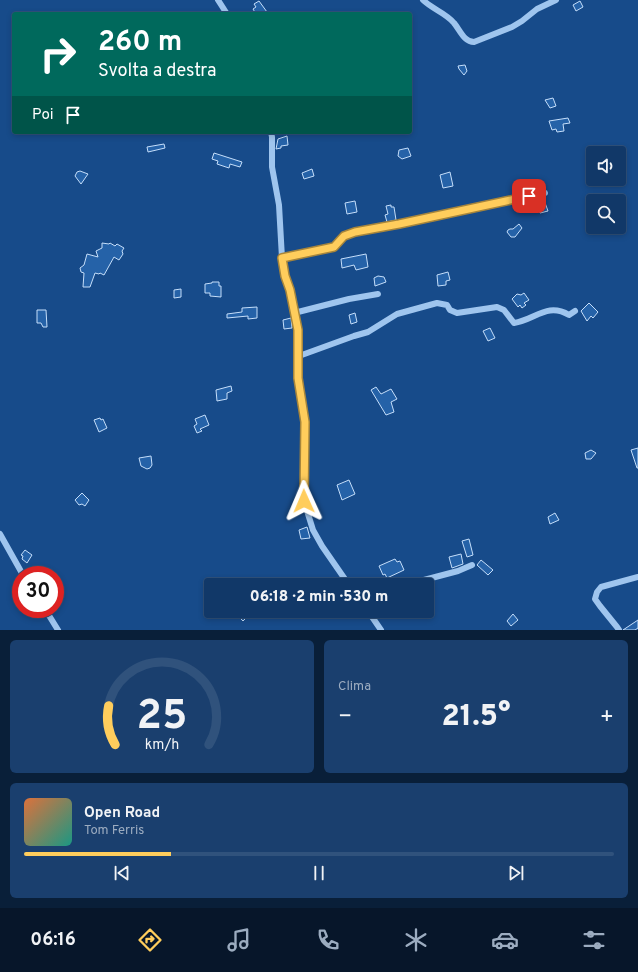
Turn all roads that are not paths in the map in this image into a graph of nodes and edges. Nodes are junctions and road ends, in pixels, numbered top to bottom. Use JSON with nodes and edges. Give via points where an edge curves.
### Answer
{"nodes":[{"id":1,"x":218,"y":0,"type":"edge"},
{"id":2,"x":423,"y":0,"type":"edge"},
{"id":3,"x":556,"y":0,"type":"edge"},
{"id":4,"x":226,"y":12,"type":"edge"},
{"id":5,"x":271,"y":134,"type":"edge"},
{"id":6,"x":545,"y":193,"type":"dead end"},
{"id":7,"x":282,"y":258,"type":"junction"},
{"id":8,"x":378,"y":294,"type":"dead end"},
{"id":9,"x":575,"y":311,"type":"dead end"},
{"id":10,"x":294,"y":313,"type":"junction"},
{"id":11,"x":299,"y":356,"type":"junction"},
{"id":12,"x":0,"y":534,"type":"edge"},
{"id":13,"x":472,"y":565,"type":"dead end"},
{"id":14,"x":18,"y":566,"type":"edge"},
{"id":15,"x":638,"y":577,"type":"edge"},
{"id":16,"x":345,"y":578,"type":"edge"},
{"id":17,"x":432,"y":578,"type":"edge"},
{"id":18,"x":51,"y":618,"type":"edge"},
{"id":19,"x":373,"y":618,"type":"edge"},
{"id":20,"x":58,"y":630,"type":"edge"},
{"id":21,"x":381,"y":630,"type":"edge"},
{"id":22,"x":619,"y":630,"type":"edge"}],
"edges":[{"from":1,"to":4,"type":"street"},
{"from":2,"to":3,"type":"street","via":[[454,22],[467,40],[474,42],[512,27],[537,9]]},
{"from":5,"to":7,"type":"street","via":[[272,167],[279,205]]},
{"from":6,"to":7,"type":"street","via":[[355,232],[344,236],[334,247]]},
{"from":7,"to":10,"type":"street"},
{"from":8,"to":10,"type":"street"},
{"from":9,"to":11,"type":"street","via":[[569,315],[558,310],[547,310],[514,323],[501,308],[457,313],[447,305],[437,303],[397,314],[368,332]]},
{"from":10,"to":11,"type":"street","via":[[298,330]]},
{"from":11,"to":16,"type":"street","via":[[298,378],[305,422],[304,501],[322,546]]},
{"from":12,"to":14,"type":"street"},
{"from":13,"to":17,"type":"street"},
{"from":15,"to":22,"type":"street","via":[[601,587],[597,592],[597,603]]},
{"from":18,"to":20,"type":"street"},
{"from":19,"to":21,"type":"street"}]}
